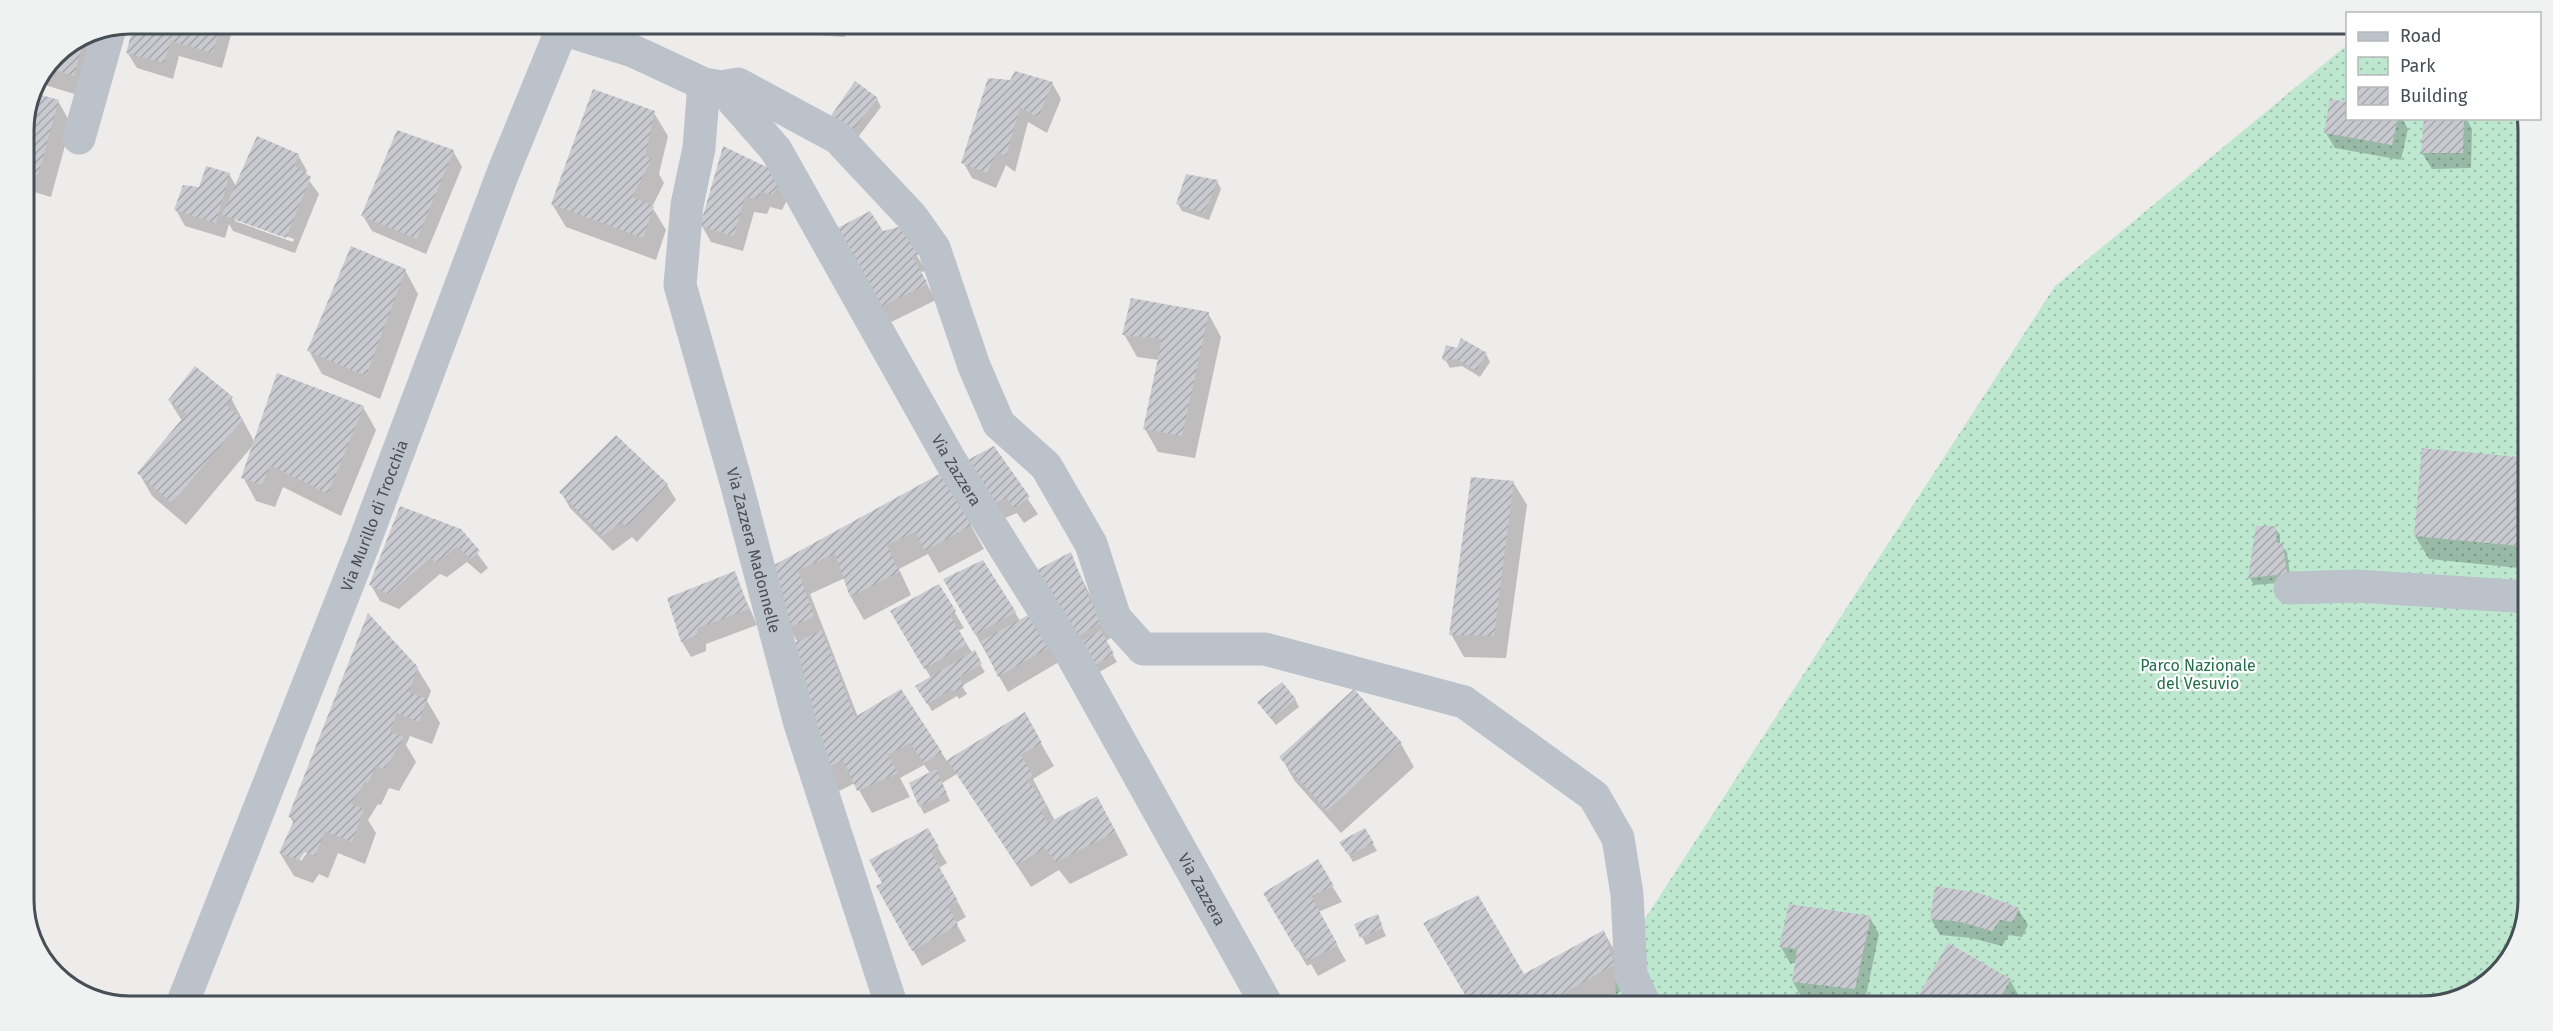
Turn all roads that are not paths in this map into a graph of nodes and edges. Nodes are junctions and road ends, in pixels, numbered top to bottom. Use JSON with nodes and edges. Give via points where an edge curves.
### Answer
{"nodes":[{"id":1,"x":560,"y":34,"type":"edge"},
{"id":2,"x":585,"y":34,"type":"edge"},
{"id":3,"x":107,"y":38,"type":"edge"},
{"id":4,"x":712,"y":85,"type":"junction"},
{"id":5,"x":79,"y":138,"type":"dead end"},
{"id":6,"x":2290,"y":588,"type":"dead end"},
{"id":7,"x":2518,"y":596,"type":"edge"},
{"id":8,"x":185,"y":996,"type":"edge"},
{"id":9,"x":888,"y":996,"type":"edge"},
{"id":10,"x":1262,"y":996,"type":"edge"},
{"id":11,"x":1641,"y":996,"type":"edge"}],
"edges":[{"from":1,"to":8,"type":"street","name":"Via Murillo di Trocchia"},
{"from":2,"to":4,"type":"street","name":"Via Zazzera"},
{"from":3,"to":5,"type":"street"},
{"from":4,"to":9,"type":"street","name":"Via Zazzera Madonnelle","via":[[687,206],[680,285],[740,493],[800,724]]},
{"from":4,"to":10,"type":"street","name":"Via Zazzera","via":[[776,150],[950,460],[1078,667]]},
{"from":4,"to":11,"type":"street","via":[[738,84],[838,138],[912,217],[934,248],[974,366],[999,424],[1046,466],[1091,544],[1115,618],[1143,649],[1265,650],[1464,702],[1594,796],[1618,838],[1627,894],[1631,975]]},
{"from":6,"to":7,"type":"street","via":[[2357,586]]}]}
